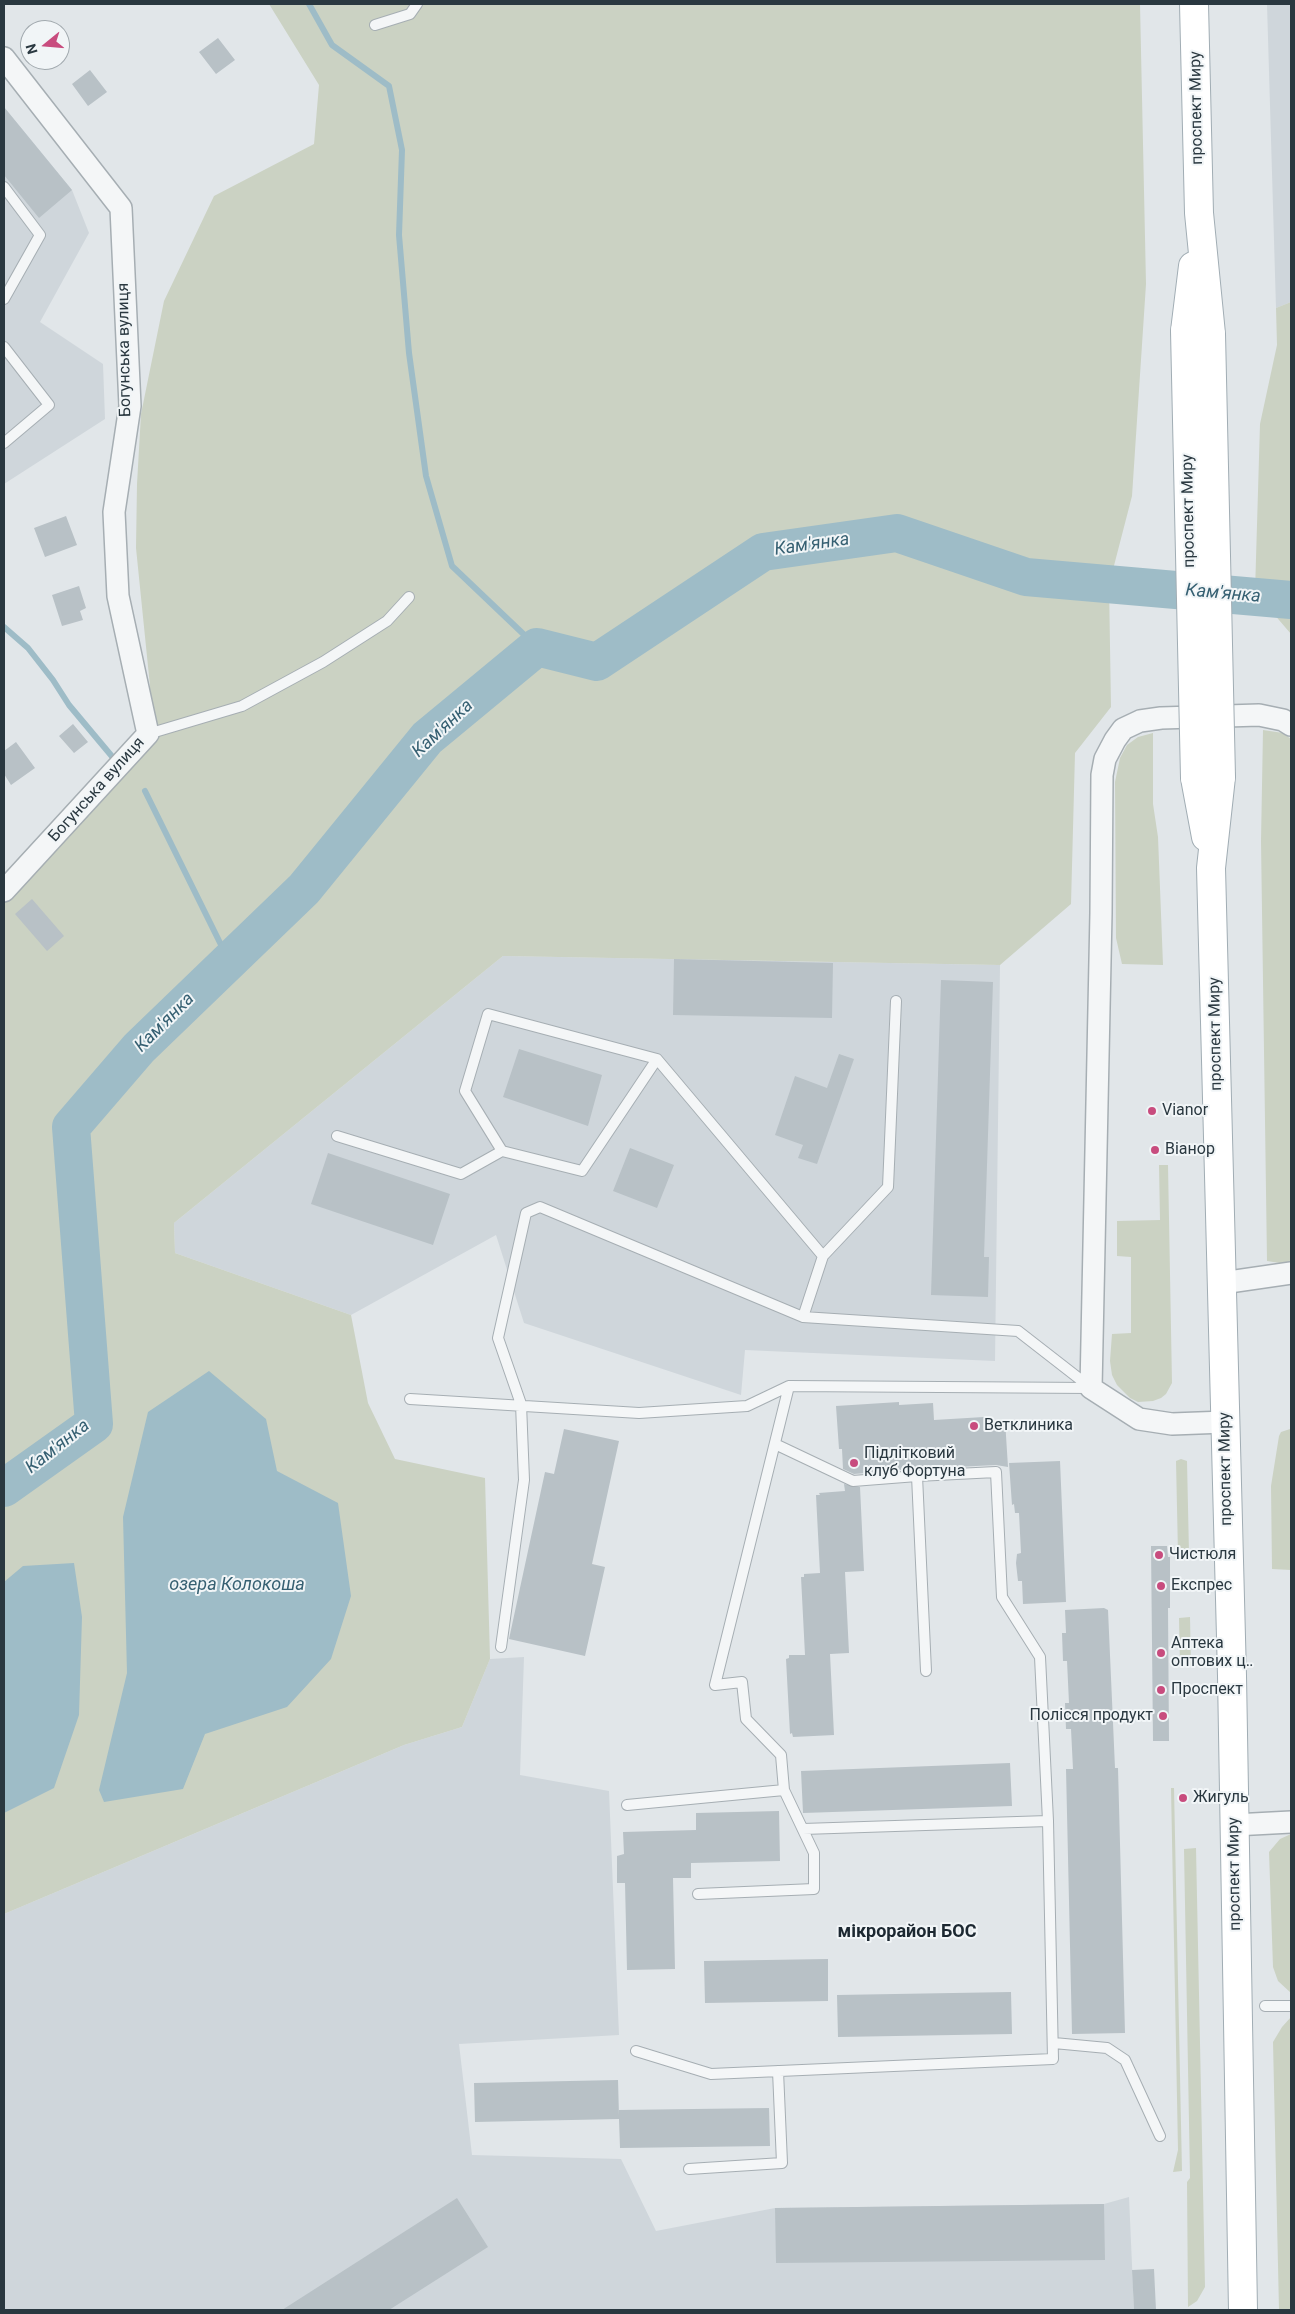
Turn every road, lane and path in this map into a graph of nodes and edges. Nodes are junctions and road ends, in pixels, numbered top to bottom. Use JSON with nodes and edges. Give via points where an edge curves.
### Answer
{"nodes":[{"id":1,"x":417,"y":4,"type":"edge"},
{"id":2,"x":1194,"y":4,"type":"edge"},
{"id":3,"x":375,"y":25,"type":"dead end"},
{"id":4,"x":4,"y":58,"type":"edge"},
{"id":5,"x":4,"y":187,"type":"edge"},
{"id":6,"x":4,"y":299,"type":"edge"},
{"id":7,"x":4,"y":347,"type":"edge"},
{"id":8,"x":4,"y":443,"type":"edge"},
{"id":9,"x":409,"y":598,"type":"dead end"},
{"id":10,"x":1291,"y":725,"type":"edge"},
{"id":11,"x":148,"y":734,"type":"junction"},
{"id":12,"x":4,"y":891,"type":"edge"},
{"id":13,"x":896,"y":1001,"type":"dead end"},
{"id":14,"x":657,"y":1059,"type":"junction"},
{"id":15,"x":337,"y":1136,"type":"dead end"},
{"id":16,"x":502,"y":1152,"type":"junction"},
{"id":17,"x":823,"y":1256,"type":"junction"},
{"id":18,"x":1291,"y":1273,"type":"edge"},
{"id":19,"x":1222,"y":1283,"type":"junction"},
{"id":20,"x":803,"y":1317,"type":"junction"},
{"id":21,"x":789,"y":1386,"type":"junction"},
{"id":22,"x":1091,"y":1388,"type":"junction"},
{"id":23,"x":410,"y":1398,"type":"dead end"},
{"id":24,"x":521,"y":1404,"type":"junction"},
{"id":25,"x":1225,"y":1422,"type":"junction"},
{"id":26,"x":775,"y":1444,"type":"junction"},
{"id":27,"x":917,"y":1476,"type":"junction"},
{"id":28,"x":501,"y":1647,"type":"dead end"},
{"id":29,"x":926,"y":1671,"type":"dead end"},
{"id":30,"x":784,"y":1790,"type":"junction"},
{"id":31,"x":627,"y":1805,"type":"dead end"},
{"id":32,"x":1048,"y":1821,"type":"junction"},
{"id":33,"x":1291,"y":1822,"type":"edge"},
{"id":34,"x":1234,"y":1825,"type":"junction"},
{"id":35,"x":803,"y":1829,"type":"junction"},
{"id":36,"x":698,"y":1894,"type":"dead end"},
{"id":37,"x":1265,"y":2006,"type":"dead end"},
{"id":38,"x":1291,"y":2006,"type":"edge"},
{"id":39,"x":1054,"y":2043,"type":"junction"},
{"id":40,"x":636,"y":2050,"type":"dead end"},
{"id":41,"x":778,"y":2071,"type":"junction"},
{"id":42,"x":1160,"y":2136,"type":"dead end"},
{"id":43,"x":689,"y":2169,"type":"dead end"},
{"id":44,"x":1243,"y":2310,"type":"edge"}],
"edges":[{"from":1,"to":3,"type":"lane","via":[[410,14]]},
{"from":2,"to":19,"type":"main road","name":"проспект Миру","bridge":true,"via":[[1198,332]]},
{"from":4,"to":11,"type":"street","name":"Богунська вулиця","via":[[120,208],[130,406],[114,512],[118,596]]},
{"from":5,"to":6,"type":"lane","via":[[40,235]]},
{"from":7,"to":8,"type":"lane","via":[[49,405]]},
{"from":9,"to":11,"type":"lane","via":[[387,621],[323,662],[242,706]]},
{"from":10,"to":22,"type":"street","via":[[1259,715],[1140,721],[1123,729],[1105,758],[1102,775]]},
{"from":11,"to":12,"type":"street","name":"Богунська вулиця"},
{"from":13,"to":17,"type":"lane","via":[[888,1187]]},
{"from":14,"to":16,"type":"lane","via":[[582,1171]]},
{"from":14,"to":16,"type":"lane","via":[[488,1014],[466,1091]]},
{"from":14,"to":17,"type":"lane"},
{"from":15,"to":16,"type":"lane","via":[[461,1174]]},
{"from":17,"to":20,"type":"lane"},
{"from":18,"to":19,"type":"street"},
{"from":19,"to":25,"type":"main road","name":"проспект Миру"},
{"from":20,"to":22,"type":"lane","via":[[1018,1331]]},
{"from":20,"to":24,"type":"lane","via":[[540,1207],[526,1213],[498,1338]]},
{"from":21,"to":22,"type":"lane"},
{"from":21,"to":24,"type":"lane","via":[[747,1406],[639,1412]]},
{"from":21,"to":26,"type":"lane"},
{"from":22,"to":25,"type":"street","via":[[1139,1419],[1172,1424]]},
{"from":23,"to":24,"type":"lane"},
{"from":24,"to":28,"type":"lane","via":[[524,1480]]},
{"from":25,"to":34,"type":"main road","name":"проспект Миру"},
{"from":26,"to":27,"type":"lane","via":[[853,1481]]},
{"from":26,"to":30,"type":"lane","via":[[715,1685],[742,1682],[746,1720],[781,1755]]},
{"from":27,"to":29,"type":"lane"},
{"from":27,"to":32,"type":"lane","via":[[996,1472],[1002,1597],[1040,1656]]},
{"from":30,"to":31,"type":"lane"},
{"from":30,"to":35,"type":"lane"},
{"from":32,"to":35,"type":"lane"},
{"from":32,"to":39,"type":"lane"},
{"from":33,"to":34,"type":"street"},
{"from":34,"to":44,"type":"main road","name":"проспект Миру"},
{"from":35,"to":36,"type":"lane","via":[[814,1853],[814,1889]]},
{"from":37,"to":38,"type":"lane"},
{"from":39,"to":41,"type":"lane","via":[[1053,2059]]},
{"from":39,"to":42,"type":"lane","via":[[1107,2048],[1125,2060]]},
{"from":40,"to":41,"type":"lane","via":[[711,2074]]},
{"from":41,"to":43,"type":"lane","via":[[782,2163]]}]}
